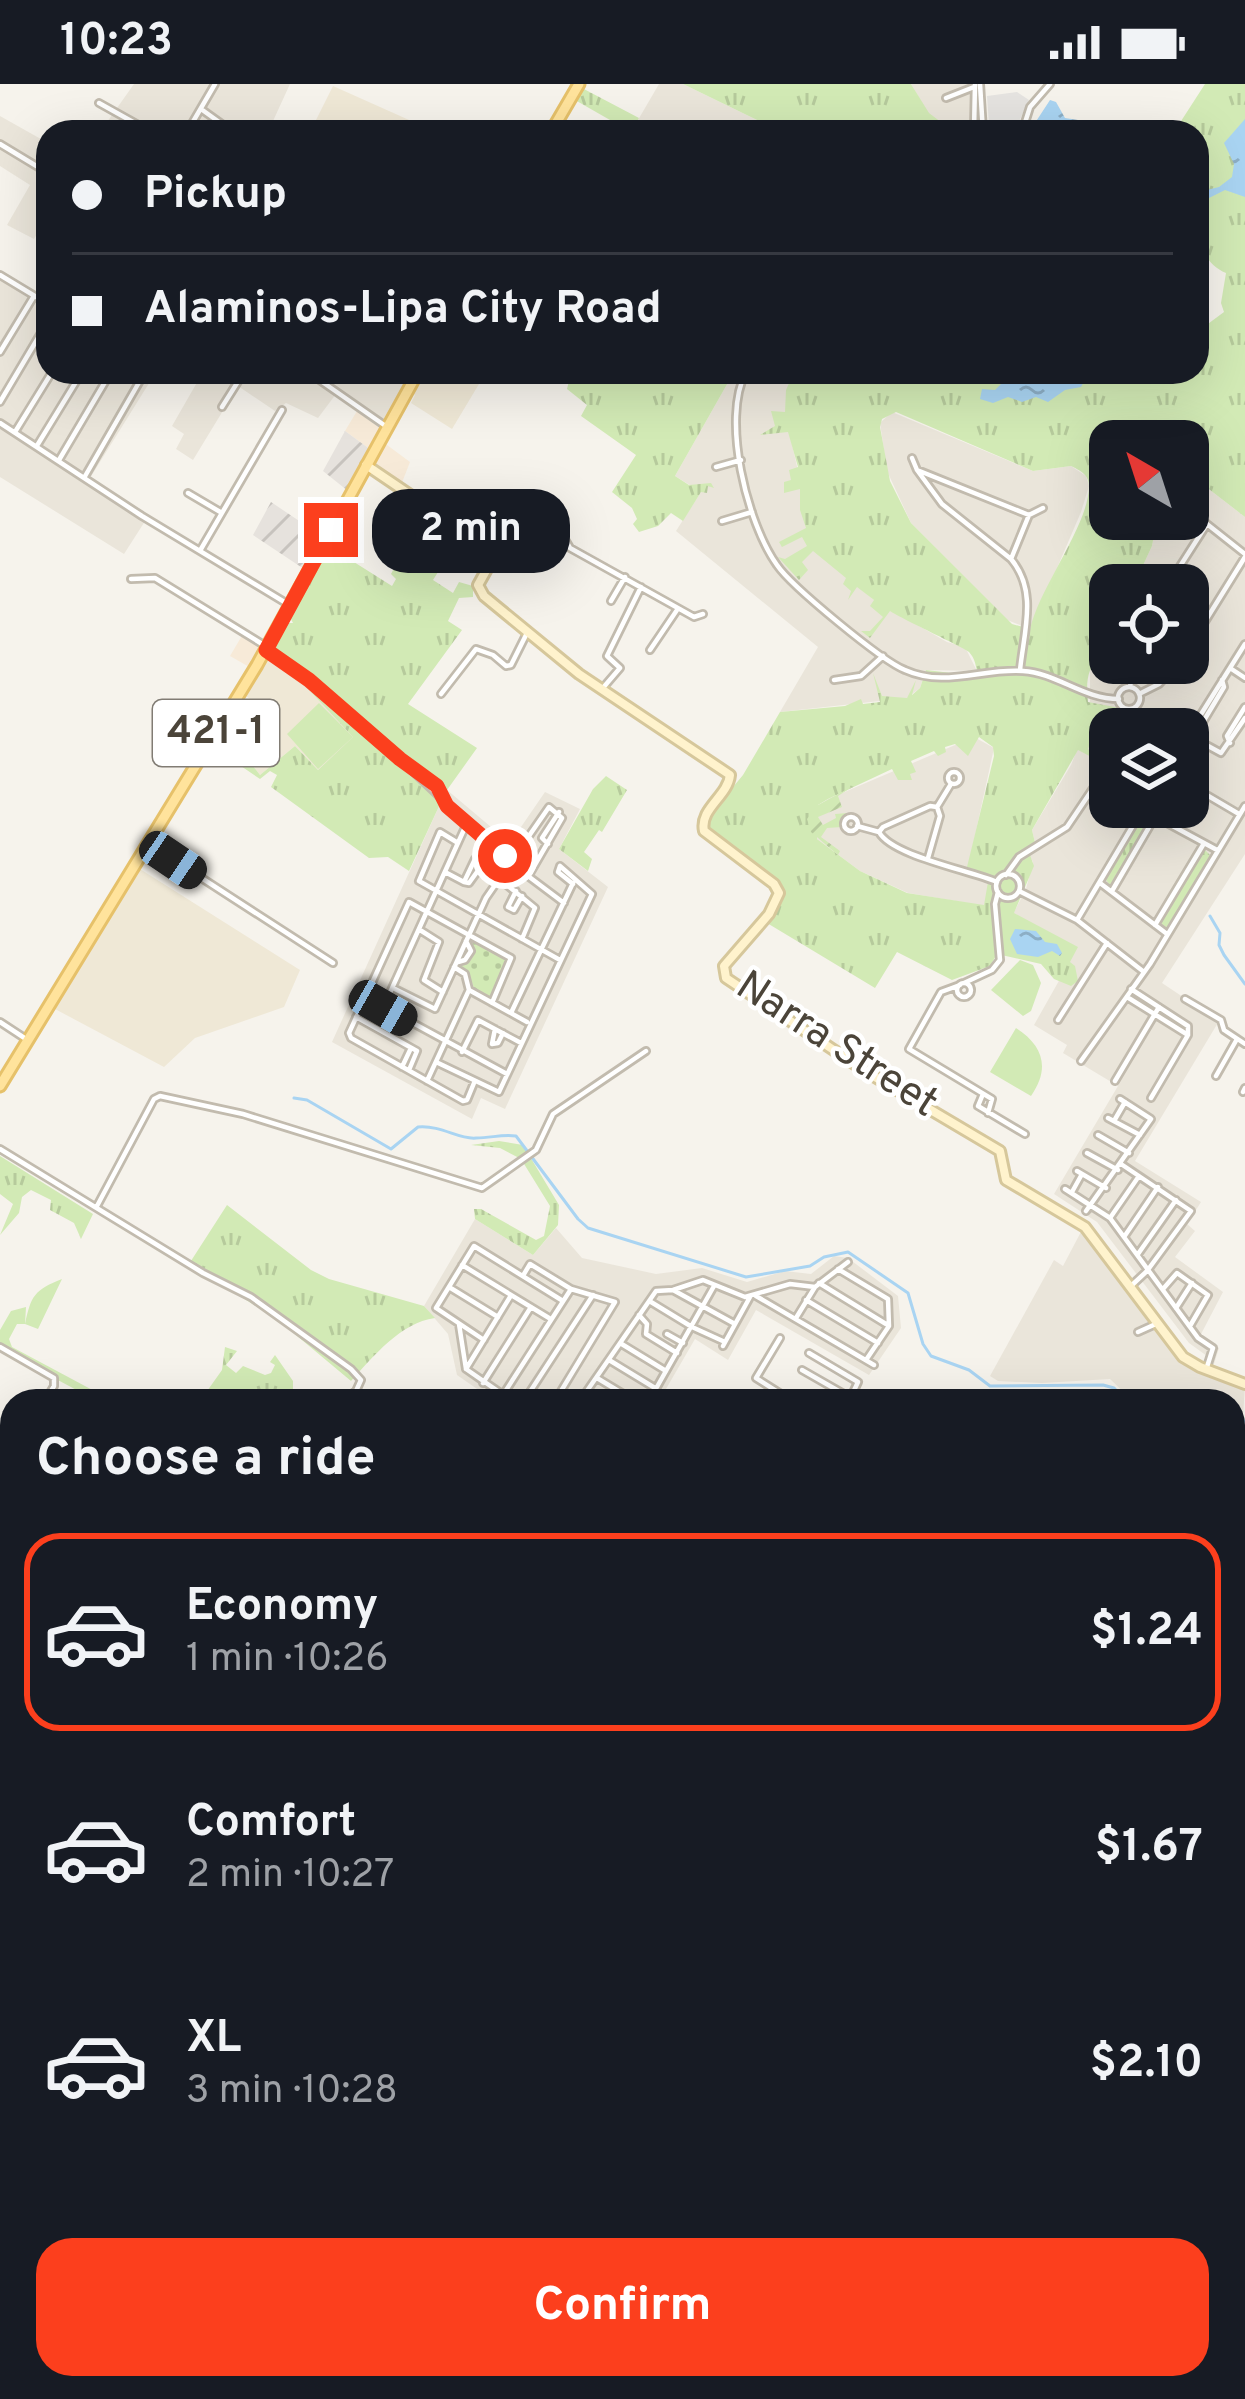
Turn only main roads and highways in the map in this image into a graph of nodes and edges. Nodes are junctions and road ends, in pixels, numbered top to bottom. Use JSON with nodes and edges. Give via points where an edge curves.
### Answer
{"nodes":[{"id":1,"x":579,"y":84,"type":"edge"},
{"id":2,"x":557,"y":120,"type":"edge"},
{"id":3,"x":411,"y":384,"type":"edge"},
{"id":4,"x":0,"y":1086,"type":"edge"}],
"edges":[{"from":1,"to":2,"type":"main road"},
{"from":3,"to":4,"type":"main road","number":"421-1","via":[[267,648]]}]}
